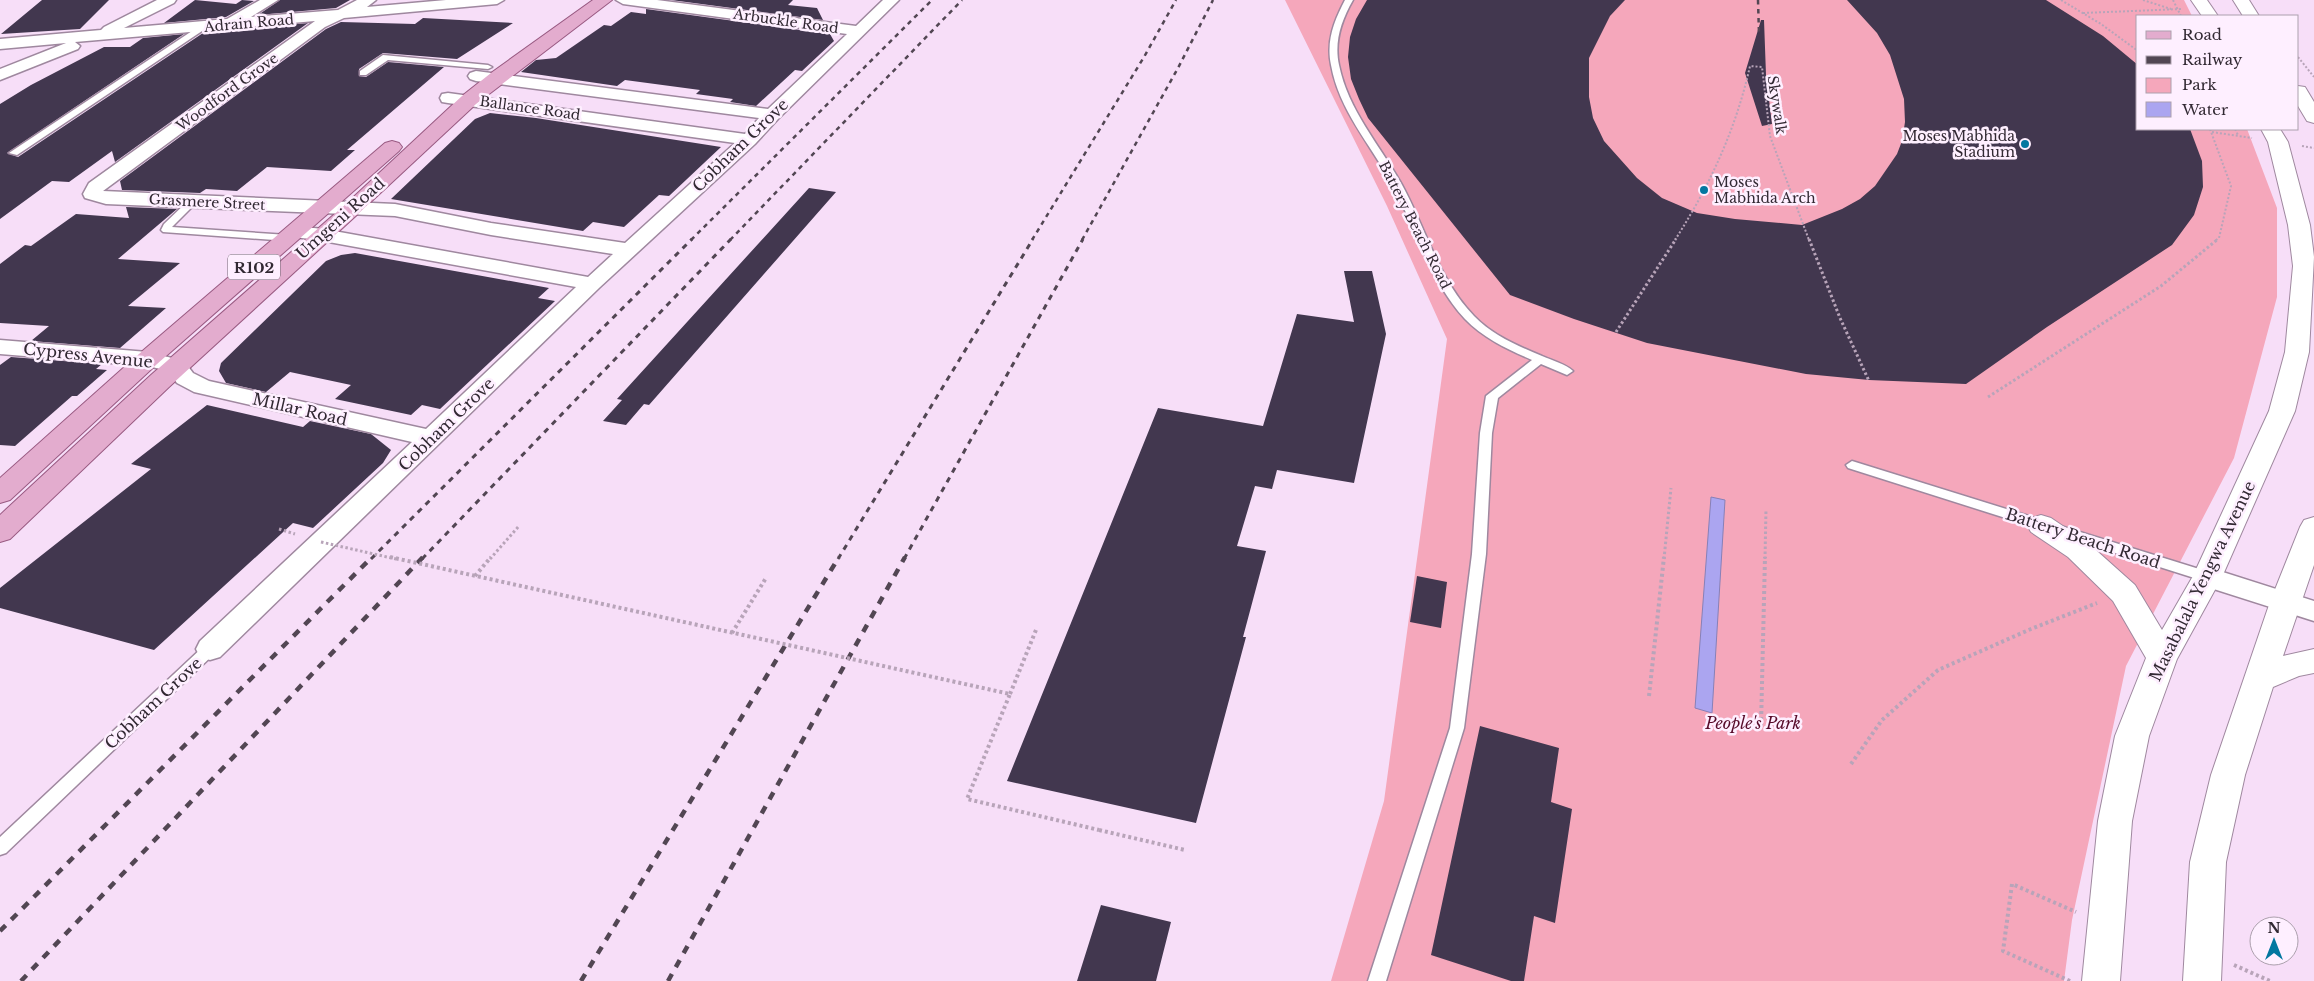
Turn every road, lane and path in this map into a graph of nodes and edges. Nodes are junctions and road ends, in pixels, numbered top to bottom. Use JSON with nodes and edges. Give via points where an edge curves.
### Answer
{"nodes":[{"id":1,"x":155,"y":0,"type":"edge"},
{"id":2,"x":169,"y":0,"type":"edge"},
{"id":3,"x":272,"y":0,"type":"edge"},
{"id":4,"x":369,"y":0,"type":"edge"},
{"id":5,"x":497,"y":0,"type":"edge"},
{"id":6,"x":583,"y":0,"type":"edge"},
{"id":7,"x":604,"y":0,"type":"edge"},
{"id":8,"x":623,"y":0,"type":"edge"},
{"id":9,"x":892,"y":0,"type":"edge"},
{"id":10,"x":1349,"y":0,"type":"edge"},
{"id":11,"x":2060,"y":0,"type":"edge"},
{"id":12,"x":2143,"y":0,"type":"edge"},
{"id":13,"x":2173,"y":0,"type":"edge"},
{"id":14,"x":2241,"y":0,"type":"edge"},
{"id":15,"x":467,"y":2,"type":"edge"},
{"id":16,"x":2205,"y":8,"type":"edge"},
{"id":17,"x":2174,"y":9,"type":"junction"},
{"id":18,"x":2178,"y":9,"type":"junction"},
{"id":19,"x":2083,"y":13,"type":"junction"},
{"id":20,"x":340,"y":15,"type":"junction"},
{"id":21,"x":2181,"y":15,"type":"edge"},
{"id":22,"x":2250,"y":15,"type":"edge"},
{"id":23,"x":226,"y":25,"type":"junction"},
{"id":24,"x":204,"y":27,"type":"junction"},
{"id":25,"x":859,"y":31,"type":"junction"},
{"id":26,"x":97,"y":37,"type":"junction"},
{"id":27,"x":73,"y":43,"type":"junction"},
{"id":28,"x":0,"y":44,"type":"edge"},
{"id":29,"x":2136,"y":50,"type":"edge"},
{"id":30,"x":2299,"y":58,"type":"edge"},
{"id":31,"x":363,"y":73,"type":"dead end"},
{"id":32,"x":487,"y":73,"type":"junction"},
{"id":33,"x":0,"y":75,"type":"edge"},
{"id":34,"x":2314,"y":78,"type":"edge"},
{"id":35,"x":2299,"y":92,"type":"edge"},
{"id":36,"x":637,"y":97,"type":"junction"},
{"id":37,"x":459,"y":99,"type":"junction"},
{"id":38,"x":772,"y":115,"type":"junction"},
{"id":39,"x":2314,"y":117,"type":"edge"},
{"id":40,"x":610,"y":120,"type":"junction"},
{"id":41,"x":2210,"y":130,"type":"edge"},
{"id":42,"x":2236,"y":130,"type":"edge"},
{"id":43,"x":2272,"y":130,"type":"edge"},
{"id":44,"x":2239,"y":136,"type":"dead end"},
{"id":45,"x":749,"y":140,"type":"junction"},
{"id":46,"x":14,"y":153,"type":"dead end"},
{"id":47,"x":92,"y":194,"type":"joint"},
{"id":48,"x":192,"y":202,"type":"junction"},
{"id":49,"x":322,"y":208,"type":"junction"},
{"id":50,"x":353,"y":208,"type":"junction"},
{"id":51,"x":492,"y":229,"type":"junction"},
{"id":52,"x":292,"y":235,"type":"junction"},
{"id":53,"x":323,"y":235,"type":"junction"},
{"id":54,"x":628,"y":250,"type":"junction"},
{"id":55,"x":454,"y":258,"type":"junction"},
{"id":56,"x":592,"y":284,"type":"junction"},
{"id":57,"x":1616,"y":332,"type":"dead end"},
{"id":58,"x":0,"y":347,"type":"edge"},
{"id":59,"x":148,"y":358,"type":"junction"},
{"id":60,"x":1540,"y":360,"type":"junction"},
{"id":61,"x":176,"y":366,"type":"junction"},
{"id":62,"x":1567,"y":370,"type":"dead end"},
{"id":63,"x":1869,"y":380,"type":"dead end"},
{"id":64,"x":1988,"y":397,"type":"dead end"},
{"id":65,"x":430,"y":438,"type":"junction"},
{"id":66,"x":1852,"y":464,"type":"dead end"},
{"id":67,"x":1671,"y":488,"type":"dead end"},
{"id":68,"x":0,"y":493,"type":"edge"},
{"id":69,"x":1766,"y":509,"type":"dead end"},
{"id":70,"x":2041,"y":525,"type":"junction"},
{"id":71,"x":519,"y":526,"type":"dead end"},
{"id":72,"x":2314,"y":526,"type":"edge"},
{"id":73,"x":0,"y":532,"type":"edge"},
{"id":74,"x":321,"y":542,"type":"junction"},
{"id":75,"x":475,"y":576,"type":"junction"},
{"id":76,"x":2207,"y":577,"type":"junction"},
{"id":77,"x":766,"y":578,"type":"dead end"},
{"id":78,"x":2124,"y":593,"type":"junction"},
{"id":79,"x":2300,"y":606,"type":"edge"},
{"id":80,"x":1036,"y":630,"type":"dead end"},
{"id":81,"x":732,"y":633,"type":"junction"},
{"id":82,"x":210,"y":649,"type":"joint"},
{"id":83,"x":2162,"y":658,"type":"junction"},
{"id":84,"x":2314,"y":661,"type":"edge"},
{"id":85,"x":2261,"y":678,"type":"junction"},
{"id":86,"x":1010,"y":694,"type":"junction"},
{"id":87,"x":1649,"y":696,"type":"dead end"},
{"id":88,"x":1761,"y":726,"type":"dead end"},
{"id":89,"x":1851,"y":764,"type":"dead end"},
{"id":90,"x":0,"y":848,"type":"edge"},
{"id":91,"x":1185,"y":850,"type":"dead end"},
{"id":92,"x":2106,"y":925,"type":"junction"},
{"id":93,"x":1377,"y":981,"type":"edge"},
{"id":94,"x":2070,"y":981,"type":"edge"},
{"id":95,"x":2101,"y":981,"type":"edge"},
{"id":96,"x":2202,"y":981,"type":"edge"}],
"edges":[{"from":1,"to":27,"type":"street"},
{"from":2,"to":26,"type":"street"},
{"from":3,"to":23,"type":"street"},
{"from":4,"to":20,"type":"street","name":"Woodford Grove"},
{"from":5,"to":15,"type":"street","name":"Adrain Road"},
{"from":6,"to":32,"type":"main road","name":"Umgeni Road","number":"R102"},
{"from":7,"to":32,"type":"main road","name":"Umgeni Road","number":"R102"},
{"from":8,"to":25,"type":"street","name":"Arbuckle Road"},
{"from":9,"to":25,"type":"street","name":"Cobham Grove"},
{"from":10,"to":60,"type":"lane","name":"Battery Beach Road","via":[[1334,30],[1335,66],[1343,92],[1356,117],[1395,181],[1457,303],[1472,320],[1501,340]]},
{"from":11,"to":19,"type":"path"},
{"from":12,"to":17,"type":"path"},
{"from":13,"to":18,"type":"path"},
{"from":14,"to":22,"type":"main road"},
{"from":15,"to":20,"type":"street","name":"Adrain Road"},
{"from":16,"to":18,"type":"path"},
{"from":17,"to":18,"type":"path"},
{"from":17,"to":19,"type":"path"},
{"from":18,"to":21,"type":"path"},
{"from":19,"to":29,"type":"path"},
{"from":20,"to":23,"type":"street","name":"Adrain Road"},
{"from":20,"to":47,"type":"street","name":"Woodford Grove","via":[[320,24],[96,187]]},
{"from":23,"to":24,"type":"street","name":"Adrain Road"},
{"from":24,"to":26,"type":"street","name":"Adrain Road"},
{"from":24,"to":46,"type":"lane"},
{"from":25,"to":38,"type":"street","name":"Cobham Grove"},
{"from":26,"to":27,"type":"street"},
{"from":27,"to":28,"type":"street"},
{"from":27,"to":33,"type":"street"},
{"from":30,"to":34,"type":"path"},
{"from":31,"to":32,"type":"lane","via":[[386,57]]},
{"from":32,"to":36,"type":"street","name":"Ballance Road"},
{"from":32,"to":37,"type":"main road","name":"Umgeni Road","number":"R102"},
{"from":35,"to":39,"type":"main road"},
{"from":36,"to":38,"type":"street","name":"Ballance Road"},
{"from":36,"to":40,"type":"street"},
{"from":37,"to":40,"type":"street","name":"Ballance Road"},
{"from":37,"to":49,"type":"main road","name":"Umgeni Road","number":"R102"},
{"from":37,"to":50,"type":"main road","name":"Umgeni Road","number":"R102"},
{"from":38,"to":45,"type":"street","name":"Cobham Grove"},
{"from":40,"to":45,"type":"street","name":"Ballance Road"},
{"from":41,"to":64,"type":"path","via":[[2230,186],[2218,238],[2161,286]]},
{"from":42,"to":44,"type":"path"},
{"from":43,"to":76,"type":"main road","name":"Masabalala Yengwa Avenue","via":[[2278,142],[2299,225],[2304,266],[2298,352],[2282,411]]},
{"from":45,"to":54,"type":"street","name":"Cobham Grove"},
{"from":47,"to":48,"type":"street","name":"Grasmere Street","via":[[106,198]]},
{"from":48,"to":49,"type":"street","name":"Grasmere Street"},
{"from":48,"to":52,"type":"lane","via":[[166,230]]},
{"from":49,"to":50,"type":"street","name":"Grasmere Street"},
{"from":49,"to":52,"type":"main road","name":"Umgeni Road","number":"R102"},
{"from":50,"to":51,"type":"street","name":"Grasmere Street","via":[[395,210]]},
{"from":50,"to":53,"type":"main road","name":"Umgeni Road","number":"R102"},
{"from":51,"to":54,"type":"street","name":"Grasmere Street"},
{"from":51,"to":55,"type":"street"},
{"from":52,"to":53,"type":"street"},
{"from":52,"to":59,"type":"main road","name":"Umgeni Road","number":"R102"},
{"from":53,"to":55,"type":"street"},
{"from":53,"to":61,"type":"main road","name":"Umgeni Road","number":"R102"},
{"from":54,"to":56,"type":"street","name":"Cobham Grove"},
{"from":55,"to":56,"type":"street"},
{"from":56,"to":65,"type":"street","name":"Cobham Grove"},
{"from":57,"to":63,"type":"path","name":"Skywalk","via":[[1717,166],[1742,101],[1750,66],[1762,67],[1770,136],[1837,310]]},
{"from":58,"to":59,"type":"street","name":"Cypress Avenue"},
{"from":59,"to":61,"type":"street","name":"Cypress Avenue"},
{"from":59,"to":68,"type":"main road","name":"Umgeni Road","number":"R102"},
{"from":60,"to":62,"type":"lane","name":"Battery Beach Road"},
{"from":60,"to":93,"type":"lane","via":[[1492,396],[1486,433],[1479,554],[1457,728]]},
{"from":61,"to":65,"type":"street","name":"Millar Road","via":[[185,378],[202,387]]},
{"from":61,"to":73,"type":"main road","name":"Umgeni Road","number":"R102"},
{"from":65,"to":74,"type":"street","name":"Cobham Grove"},
{"from":66,"to":70,"type":"lane","name":"Battery Beach Road"},
{"from":67,"to":87,"type":"path"},
{"from":69,"to":88,"type":"path"},
{"from":70,"to":76,"type":"lane","name":"Battery Beach Road"},
{"from":70,"to":78,"type":"main road","via":[[2078,550]]},
{"from":71,"to":75,"type":"path"},
{"from":72,"to":79,"type":"main road"},
{"from":74,"to":75,"type":"path","bridge":true},
{"from":74,"to":82,"type":"street","name":"Cobham Grove"},
{"from":75,"to":81,"type":"path","bridge":true},
{"from":76,"to":79,"type":"street","name":"Battery Beach Road"},
{"from":76,"to":83,"type":"main road","name":"Masabalala Yengwa Avenue"},
{"from":77,"to":81,"type":"path"},
{"from":78,"to":83,"type":"main road"},
{"from":78,"to":89,"type":"path","via":[[2030,629],[1938,670],[1882,720]]},
{"from":79,"to":85,"type":"main road"},
{"from":80,"to":86,"type":"path"},
{"from":81,"to":86,"type":"path","bridge":true},
{"from":82,"to":90,"type":"lane","name":"Cobham Grove"},
{"from":83,"to":92,"type":"main road","name":"Masabalala Yengwa Avenue","via":[[2130,745],[2115,821]]},
{"from":84,"to":85,"type":"main road","via":[[2295,664]]},
{"from":85,"to":96,"type":"main road","via":[[2228,775],[2208,862]]},
{"from":86,"to":91,"type":"path","bridge":true,"via":[[967,799]]},
{"from":92,"to":94,"type":"path","via":[[2012,884],[2003,951]]},
{"from":92,"to":95,"type":"main road","name":"Masabalala Yengwa Avenue"}]}
